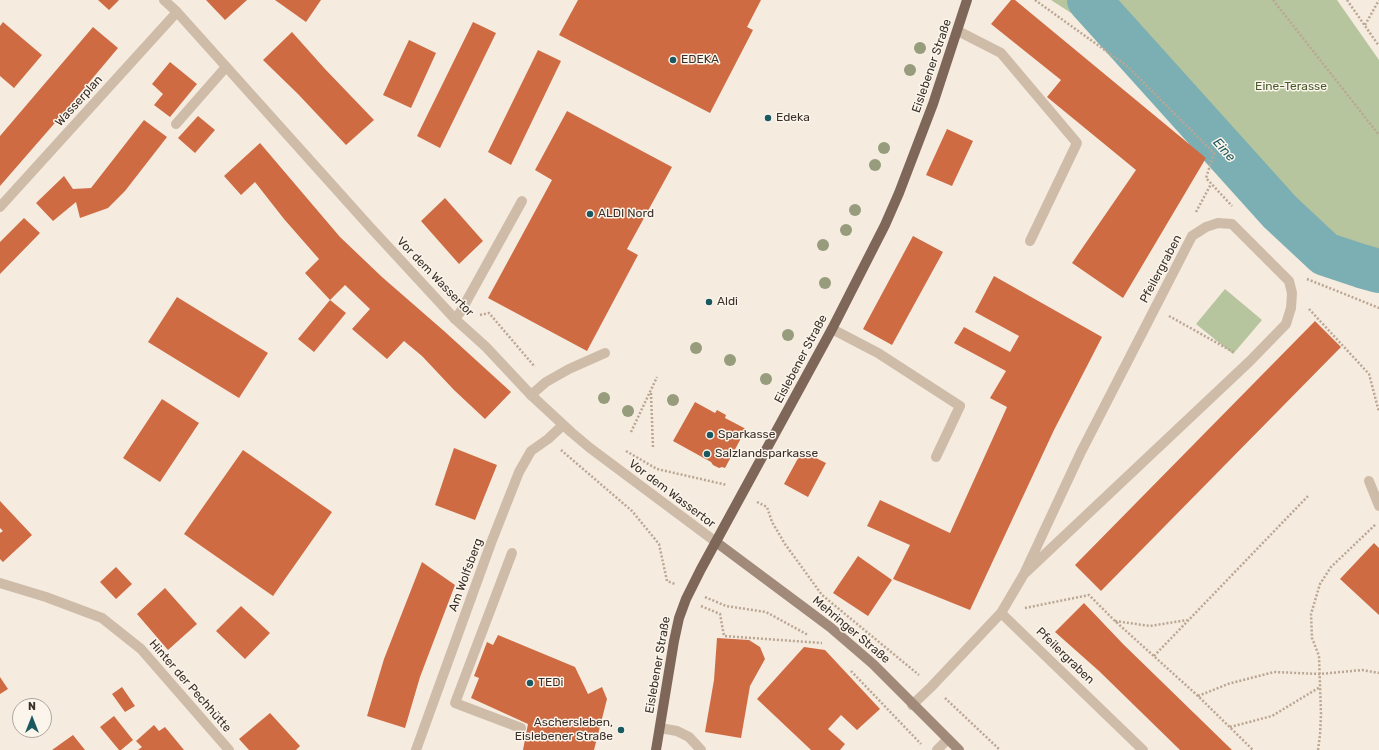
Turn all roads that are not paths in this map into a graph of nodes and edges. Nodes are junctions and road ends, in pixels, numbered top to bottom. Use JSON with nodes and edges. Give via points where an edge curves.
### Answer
{"nodes":[{"id":1,"x":164,"y":0,"type":"edge"},
{"id":2,"x":967,"y":0,"type":"edge"},
{"id":3,"x":177,"y":12,"type":"junction"},
{"id":4,"x":958,"y":31,"type":"junction"},
{"id":5,"x":226,"y":67,"type":"junction"},
{"id":6,"x":176,"y":124,"type":"dead end"},
{"id":7,"x":522,"y":201,"type":"dead end"},
{"id":8,"x":0,"y":207,"type":"edge"},
{"id":9,"x":1030,"y":241,"type":"dead end"},
{"id":10,"x":455,"y":319,"type":"junction"},
{"id":11,"x":832,"y":329,"type":"junction"},
{"id":12,"x":605,"y":353,"type":"dead end"},
{"id":13,"x":531,"y":395,"type":"junction"},
{"id":14,"x":563,"y":425,"type":"junction"},
{"id":15,"x":936,"y":457,"type":"dead end"},
{"id":16,"x":1369,"y":481,"type":"dead end"},
{"id":17,"x":1378,"y":502,"type":"edge"},
{"id":18,"x":716,"y":542,"type":"junction"},
{"id":19,"x":512,"y":553,"type":"dead end"},
{"id":20,"x":1024,"y":574,"type":"junction"},
{"id":21,"x":0,"y":583,"type":"edge"},
{"id":22,"x":1001,"y":613,"type":"junction"},
{"id":23,"x":912,"y":705,"type":"junction"},
{"id":24,"x":521,"y":728,"type":"dead end"},
{"id":25,"x":660,"y":728,"type":"junction"},
{"id":26,"x":948,"y":739,"type":"junction"},
{"id":27,"x":229,"y":750,"type":"edge"},
{"id":28,"x":416,"y":750,"type":"edge"},
{"id":29,"x":656,"y":750,"type":"edge"},
{"id":30,"x":702,"y":750,"type":"edge"},
{"id":31,"x":937,"y":750,"type":"edge"},
{"id":32,"x":959,"y":750,"type":"edge"},
{"id":33,"x":1143,"y":750,"type":"edge"}],
"edges":[{"from":1,"to":3,"type":"street","name":"Vor dem Wassertor"},
{"from":2,"to":4,"type":"main road","name":"Eislebener Straße"},
{"from":3,"to":5,"type":"street","name":"Vor dem Wassertor"},
{"from":3,"to":8,"type":"street","name":"Wasserplan"},
{"from":4,"to":9,"type":"street","via":[[1001,53],[1077,143]]},
{"from":4,"to":11,"type":"main road","name":"Eislebener Straße","via":[[899,193]]},
{"from":5,"to":6,"type":"street"},
{"from":5,"to":10,"type":"street","name":"Vor dem Wassertor"},
{"from":7,"to":10,"type":"street","via":[[462,311]]},
{"from":10,"to":13,"type":"street","name":"Vor dem Wassertor","via":[[486,347]]},
{"from":11,"to":15,"type":"street","via":[[878,353],[960,406]]},
{"from":11,"to":18,"type":"main road","name":"Eislebener Straße"},
{"from":12,"to":13,"type":"street","via":[[546,382]]},
{"from":13,"to":14,"type":"street","name":"Vor dem Wassertor"},
{"from":14,"to":18,"type":"street","name":"Vor dem Wassertor"},
{"from":14,"to":28,"type":"street","name":"Am Wolfsberg","via":[[532,451],[519,472]]},
{"from":16,"to":17,"type":"street"},
{"from":18,"to":23,"type":"main road","name":"Mehringer Straße","via":[[830,627],[873,664]]},
{"from":18,"to":25,"type":"main road","name":"Eislebener Straße","via":[[679,618]]},
{"from":19,"to":24,"type":"street","via":[[455,703]]},
{"from":20,"to":20,"type":"street","name":"Pfeilergraben","via":[[1286,324],[1291,308],[1292,293],[1289,281],[1232,224],[1218,223],[1192,236],[1081,452]]},
{"from":20,"to":22,"type":"street","name":"Pfeilergraben"},
{"from":21,"to":27,"type":"street","name":"Hinter der Pechhütte","via":[[102,618],[141,649]]},
{"from":22,"to":23,"type":"street"},
{"from":22,"to":33,"type":"street","name":"Pfeilergraben"},
{"from":23,"to":26,"type":"main road","name":"Mehringer Straße"},
{"from":25,"to":29,"type":"main road","name":"Eislebener Straße"},
{"from":25,"to":30,"type":"street","name":"Eislebener Straße","via":[[677,731],[689,737]]},
{"from":26,"to":31,"type":"street"},
{"from":26,"to":32,"type":"main road","name":"Mehringer Straße"}]}
